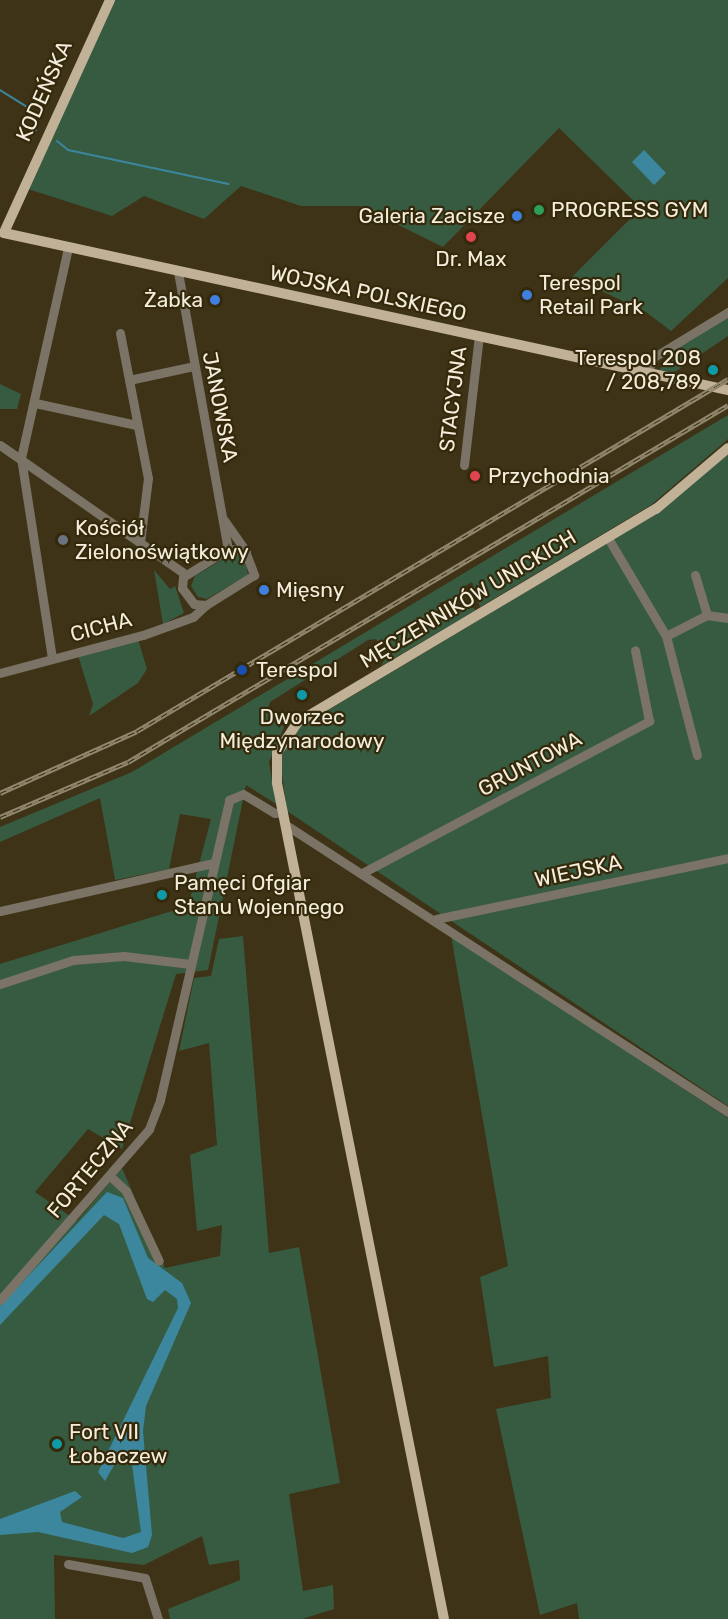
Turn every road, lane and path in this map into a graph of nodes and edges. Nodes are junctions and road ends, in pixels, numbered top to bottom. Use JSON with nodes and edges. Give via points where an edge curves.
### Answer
{"nodes":[{"id":1,"x":110,"y":0,"type":"edge"},
{"id":2,"x":2,"y":232,"type":"edge"},
{"id":3,"x":68,"y":248,"type":"junction"},
{"id":4,"x":178,"y":272,"type":"junction"},
{"id":5,"x":728,"y":312,"type":"edge"},
{"id":6,"x":120,"y":333,"type":"dead end"},
{"id":7,"x":479,"y":336,"type":"junction"},
{"id":8,"x":194,"y":366,"type":"junction"},
{"id":9,"x":647,"y":373,"type":"junction"},
{"id":10,"x":129,"y":380,"type":"junction"},
{"id":11,"x":728,"y":390,"type":"edge"},
{"id":12,"x":35,"y":403,"type":"junction"},
{"id":13,"x":137,"y":425,"type":"junction"},
{"id":14,"x":0,"y":445,"type":"edge"},
{"id":15,"x":728,"y":448,"type":"edge"},
{"id":16,"x":21,"y":458,"type":"junction"},
{"id":17,"x":464,"y":465,"type":"dead end"},
{"id":18,"x":224,"y":520,"type":"junction"},
{"id":19,"x":608,"y":538,"type":"junction"},
{"id":20,"x":140,"y":542,"type":"junction"},
{"id":21,"x":228,"y":549,"type":"junction"},
{"id":22,"x":247,"y":553,"type":"junction"},
{"id":23,"x":185,"y":574,"type":"junction"},
{"id":24,"x":694,"y":575,"type":"dead end"},
{"id":25,"x":206,"y":605,"type":"junction"},
{"id":26,"x":707,"y":615,"type":"junction"},
{"id":27,"x":728,"y":618,"type":"edge"},
{"id":28,"x":666,"y":636,"type":"junction"},
{"id":29,"x":635,"y":650,"type":"dead end"},
{"id":30,"x":52,"y":658,"type":"junction"},
{"id":31,"x":0,"y":673,"type":"edge"},
{"id":32,"x":697,"y":755,"type":"dead end"},
{"id":33,"x":283,"y":810,"type":"junction"},
{"id":34,"x":286,"y":825,"type":"junction"},
{"id":35,"x":728,"y":858,"type":"edge"},
{"id":36,"x":213,"y":862,"type":"junction"},
{"id":37,"x":364,"y":872,"type":"junction"},
{"id":38,"x":0,"y":911,"type":"edge"},
{"id":39,"x":436,"y":919,"type":"junction"},
{"id":40,"x":190,"y":968,"type":"junction"},
{"id":41,"x":0,"y":984,"type":"edge"},
{"id":42,"x":728,"y":1112,"type":"edge"},
{"id":43,"x":110,"y":1176,"type":"junction"},
{"id":44,"x":159,"y":1261,"type":"dead end"},
{"id":45,"x":0,"y":1300,"type":"edge"},
{"id":46,"x":68,"y":1564,"type":"dead end"},
{"id":47,"x":158,"y":1619,"type":"edge"},
{"id":48,"x":444,"y":1619,"type":"edge"}],
"edges":[{"from":1,"to":2,"type":"main road","name":"KODEŃSKA"},
{"from":2,"to":3,"type":"main road","name":"WOJSKA POLSKIEGO"},
{"from":3,"to":4,"type":"main road","name":"WOJSKA POLSKIEGO"},
{"from":3,"to":12,"type":"street"},
{"from":4,"to":7,"type":"main road","name":"WOJSKA POLSKIEGO"},
{"from":4,"to":8,"type":"street","name":"JANOWSKA"},
{"from":5,"to":9,"type":"street","via":[[654,357]]},
{"from":6,"to":10,"type":"street"},
{"from":7,"to":9,"type":"main road","name":"WOJSKA POLSKIEGO"},
{"from":7,"to":17,"type":"street","name":"STACYJNA"},
{"from":8,"to":10,"type":"street"},
{"from":8,"to":18,"type":"street","name":"JANOWSKA"},
{"from":9,"to":11,"type":"main road","name":"WOJSKA POLSKIEGO"},
{"from":10,"to":13,"type":"street"},
{"from":12,"to":13,"type":"street"},
{"from":12,"to":16,"type":"street"},
{"from":13,"to":20,"type":"street","via":[[148,478]]},
{"from":14,"to":16,"type":"street"},
{"from":15,"to":19,"type":"main road","name":"MĘCZENNIKÓW UNICKICH","via":[[679,493]]},
{"from":16,"to":20,"type":"street"},
{"from":16,"to":30,"type":"street"},
{"from":18,"to":21,"type":"street","name":"JANOWSKA"},
{"from":18,"to":22,"type":"street"},
{"from":19,"to":28,"type":"street"},
{"from":19,"to":33,"type":"main road","name":"MĘCZENNIKÓW UNICKICH","via":[[298,722],[282,740],[275,759]]},
{"from":20,"to":23,"type":"street"},
{"from":21,"to":22,"type":"street"},
{"from":21,"to":23,"type":"street"},
{"from":22,"to":25,"type":"street","name":"CICHA","via":[[255,567],[252,577]]},
{"from":23,"to":25,"type":"street","via":[[182,584],[189,599]]},
{"from":24,"to":26,"type":"street"},
{"from":25,"to":30,"type":"street","name":"CICHA","via":[[180,622]]},
{"from":26,"to":27,"type":"street"},
{"from":26,"to":28,"type":"street"},
{"from":28,"to":32,"type":"street"},
{"from":29,"to":37,"type":"street","name":"GRUNTOWA","via":[[649,721]]},
{"from":30,"to":31,"type":"street","name":"CICHA"},
{"from":33,"to":34,"type":"main road","name":"MĘCZENNIKÓW UNICKICH"},
{"from":33,"to":36,"type":"street","name":"FORTECZNA","via":[[275,813],[243,794],[233,796],[225,808]]},
{"from":34,"to":37,"type":"street"},
{"from":34,"to":48,"type":"main road","name":"MĘCZENNIKÓW UNICKICH"},
{"from":35,"to":39,"type":"street","name":"WIEJSKA"},
{"from":36,"to":38,"type":"street"},
{"from":36,"to":40,"type":"street","name":"FORTECZNA"},
{"from":37,"to":39,"type":"street"},
{"from":39,"to":42,"type":"street"},
{"from":40,"to":41,"type":"street","via":[[124,956],[73,960]]},
{"from":40,"to":43,"type":"street","name":"FORTECZNA","via":[[160,1100],[149,1129]]},
{"from":43,"to":44,"type":"street","via":[[126,1191]]},
{"from":43,"to":45,"type":"street","name":"FORTECZNA"},
{"from":46,"to":47,"type":"street","via":[[145,1578]]}]}
